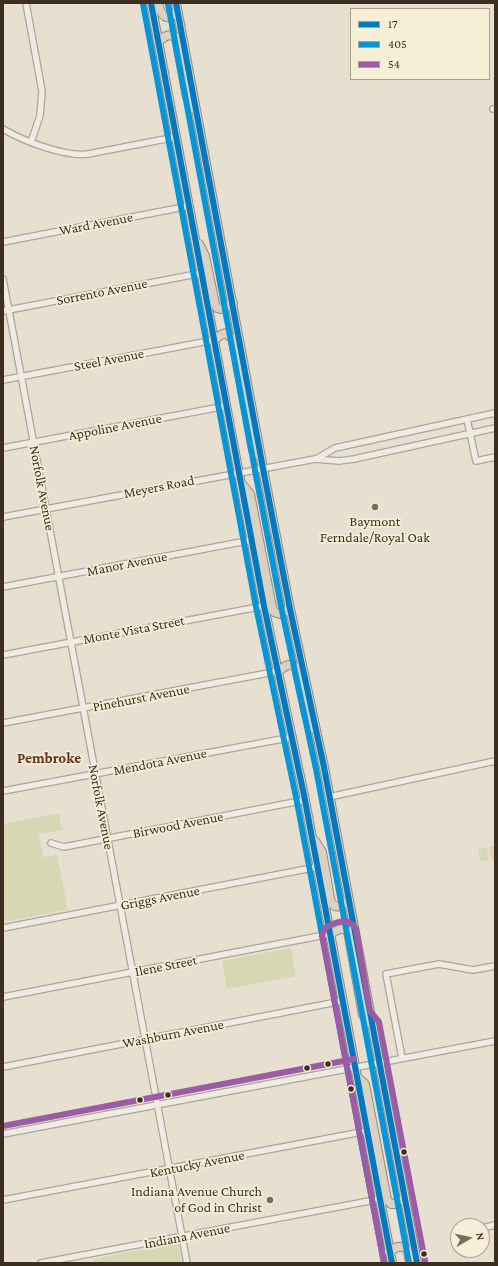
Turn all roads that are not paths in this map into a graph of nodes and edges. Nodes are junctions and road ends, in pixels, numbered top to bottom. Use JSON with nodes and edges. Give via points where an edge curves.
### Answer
{"nodes":[{"id":1,"x":26,"y":3,"type":"edge"},
{"id":2,"x":151,"y":3,"type":"edge"},
{"id":3,"x":158,"y":3,"type":"edge"},
{"id":4,"x":177,"y":7,"type":"edge"},
{"id":5,"x":158,"y":42,"type":"junction"},
{"id":6,"x":198,"y":120,"type":"junction"},
{"id":7,"x":3,"y":129,"type":"edge"},
{"id":8,"x":176,"y":137,"type":"junction"},
{"id":9,"x":30,"y":142,"type":"junction"},
{"id":10,"x":189,"y":206,"type":"junction"},
{"id":11,"x":195,"y":238,"type":"junction"},
{"id":12,"x":3,"y":242,"type":"edge"},
{"id":13,"x":202,"y":273,"type":"junction"},
{"id":14,"x":3,"y":279,"type":"edge"},
{"id":15,"x":232,"y":303,"type":"junction"},
{"id":16,"x":6,"y":310,"type":"edge"},
{"id":17,"x":214,"y":340,"type":"junction"},
{"id":18,"x":21,"y":376,"type":"junction"},
{"id":19,"x":3,"y":380,"type":"edge"},
{"id":20,"x":226,"y":406,"type":"junction"},
{"id":21,"x":495,"y":413,"type":"edge"},
{"id":22,"x":467,"y":419,"type":"junction"},
{"id":23,"x":495,"y":428,"type":"edge"},
{"id":24,"x":471,"y":434,"type":"junction"},
{"id":25,"x":34,"y":442,"type":"junction"},
{"id":26,"x":3,"y":448,"type":"edge"},
{"id":27,"x":261,"y":457,"type":"junction"},
{"id":28,"x":495,"y":457,"type":"edge"},
{"id":29,"x":315,"y":459,"type":"junction"},
{"id":30,"x":263,"y":468,"type":"junction"},
{"id":31,"x":239,"y":472,"type":"junction"},
{"id":32,"x":241,"y":482,"type":"junction"},
{"id":33,"x":46,"y":509,"type":"junction"},
{"id":34,"x":3,"y":517,"type":"edge"},
{"id":35,"x":252,"y":540,"type":"junction"},
{"id":36,"x":59,"y":576,"type":"junction"},
{"id":37,"x":3,"y":587,"type":"edge"},
{"id":38,"x":264,"y":606,"type":"junction"},
{"id":39,"x":290,"y":609,"type":"junction"},
{"id":40,"x":71,"y":642,"type":"junction"},
{"id":41,"x":3,"y":655,"type":"edge"},
{"id":42,"x":278,"y":671,"type":"junction"},
{"id":43,"x":83,"y":708,"type":"junction"},
{"id":44,"x":3,"y":723,"type":"edge"},
{"id":45,"x":317,"y":736,"type":"junction"},
{"id":46,"x":293,"y":737,"type":"junction"},
{"id":47,"x":495,"y":761,"type":"edge"},
{"id":48,"x":95,"y":774,"type":"junction"},
{"id":49,"x":3,"y":791,"type":"edge"},
{"id":50,"x":329,"y":797,"type":"junction"},
{"id":51,"x":305,"y":800,"type":"junction"},
{"id":52,"x":312,"y":837,"type":"junction"},
{"id":53,"x":107,"y":838,"type":"junction"},
{"id":54,"x":51,"y":843,"type":"dead end"},
{"id":55,"x":317,"y":867,"type":"junction"},
{"id":56,"x":349,"y":900,"type":"junction"},
{"id":57,"x":120,"y":905,"type":"junction"},
{"id":58,"x":3,"y":928,"type":"edge"},
{"id":59,"x":330,"y":934,"type":"junction"},
{"id":60,"x":495,"y":966,"type":"edge"},
{"id":61,"x":132,"y":972,"type":"junction"},
{"id":62,"x":3,"y":997,"type":"edge"},
{"id":63,"x":342,"y":1001,"type":"junction"},
{"id":64,"x":371,"y":1024,"type":"junction"},
{"id":65,"x":146,"y":1039,"type":"junction"},
{"id":66,"x":495,"y":1040,"type":"edge"},
{"id":67,"x":402,"y":1058,"type":"junction"},
{"id":68,"x":379,"y":1063,"type":"junction"},
{"id":69,"x":3,"y":1067,"type":"edge"},
{"id":70,"x":355,"y":1067,"type":"junction"},
{"id":71,"x":357,"y":1077,"type":"junction"},
{"id":72,"x":158,"y":1105,"type":"junction"},
{"id":73,"x":367,"y":1131,"type":"junction"},
{"id":74,"x":3,"y":1134,"type":"edge"},
{"id":75,"x":169,"y":1169,"type":"junction"},
{"id":76,"x":405,"y":1198,"type":"junction"},
{"id":77,"x":380,"y":1199,"type":"junction"},
{"id":78,"x":3,"y":1200,"type":"edge"},
{"id":79,"x":182,"y":1236,"type":"junction"},
{"id":80,"x":389,"y":1252,"type":"junction"},
{"id":81,"x":41,"y":1263,"type":"edge"},
{"id":82,"x":187,"y":1263,"type":"edge"},
{"id":83,"x":392,"y":1263,"type":"edge"},
{"id":84,"x":410,"y":1263,"type":"edge"},
{"id":85,"x":417,"y":1263,"type":"edge"}],
"edges":[{"from":1,"to":9,"type":"street","via":[[42,91],[40,116]]},
{"from":2,"to":5,"type":"highway"},
{"from":3,"to":4,"type":"highway","via":[[160,12],[165,17],[173,16]]},
{"from":4,"to":6,"type":"highway"},
{"from":5,"to":6,"type":"highway","via":[[168,35],[176,38],[187,97]]},
{"from":5,"to":8,"type":"highway"},
{"from":6,"to":15,"type":"highway"},
{"from":7,"to":9,"type":"street"},
{"from":8,"to":9,"type":"street","via":[[84,155],[71,154]]},
{"from":8,"to":10,"type":"highway"},
{"from":10,"to":11,"type":"highway"},
{"from":10,"to":12,"type":"street","name":"Ward Avenue"},
{"from":11,"to":13,"type":"highway"},
{"from":11,"to":15,"type":"highway","via":[[205,256],[217,308],[222,309]]},
{"from":13,"to":16,"type":"street","name":"Sorrento Avenue"},
{"from":13,"to":17,"type":"highway"},
{"from":14,"to":16,"type":"street","name":"Norfolk Avenue"},
{"from":15,"to":27,"type":"highway"},
{"from":16,"to":18,"type":"street","name":"Norfolk Avenue"},
{"from":17,"to":18,"type":"street","name":"Steel Avenue"},
{"from":17,"to":20,"type":"highway"},
{"from":17,"to":27,"type":"highway","via":[[226,334],[232,340],[253,450]]},
{"from":18,"to":19,"type":"street","name":"Steel Avenue"},
{"from":18,"to":25,"type":"street","name":"Norfolk Avenue"},
{"from":20,"to":25,"type":"street","name":"Appoline Avenue"},
{"from":20,"to":31,"type":"highway"},
{"from":21,"to":22,"type":"street","name":"Meyers Road"},
{"from":22,"to":24,"type":"street"},
{"from":22,"to":29,"type":"street","name":"Meyers Road","via":[[335,448]]},
{"from":23,"to":24,"type":"street","name":"Meyers Road"},
{"from":24,"to":28,"type":"street","via":[[476,461]]},
{"from":24,"to":29,"type":"street","name":"Meyers Road","via":[[354,459]]},
{"from":25,"to":26,"type":"street","name":"Appoline Avenue"},
{"from":25,"to":33,"type":"street","name":"Norfolk Avenue"},
{"from":27,"to":30,"type":"highway"},
{"from":29,"to":30,"type":"street","name":"Meyers Road"},
{"from":30,"to":31,"type":"street","name":"Meyers Road"},
{"from":30,"to":39,"type":"highway"},
{"from":31,"to":32,"type":"highway"},
{"from":31,"to":33,"type":"street","name":"Meyers Road"},
{"from":32,"to":35,"type":"highway"},
{"from":32,"to":39,"type":"highway","via":[[250,494],[272,607],[274,612],[280,614]]},
{"from":33,"to":34,"type":"street","name":"Meyers Road"},
{"from":33,"to":36,"type":"street","name":"Norfolk Avenue"},
{"from":35,"to":36,"type":"street","name":"Manor Avenue"},
{"from":35,"to":38,"type":"highway"},
{"from":36,"to":37,"type":"street","name":"Manor Avenue"},
{"from":36,"to":40,"type":"street","name":"Norfolk Avenue"},
{"from":38,"to":40,"type":"street","name":"Monte Vista Street"},
{"from":38,"to":42,"type":"highway"},
{"from":39,"to":45,"type":"highway"},
{"from":40,"to":41,"type":"street","name":"Monte Vista Street"},
{"from":40,"to":43,"type":"street","name":"Norfolk Avenue"},
{"from":42,"to":43,"type":"street","name":"Pinehurst Avenue"},
{"from":42,"to":45,"type":"highway","via":[[289,664],[296,668],[306,714]]},
{"from":42,"to":46,"type":"highway"},
{"from":43,"to":44,"type":"street","name":"Pinehurst Avenue"},
{"from":43,"to":48,"type":"street","name":"Norfolk Avenue"},
{"from":45,"to":50,"type":"highway"},
{"from":46,"to":48,"type":"street","name":"Mendota Avenue"},
{"from":46,"to":51,"type":"highway"},
{"from":47,"to":50,"type":"street"},
{"from":48,"to":49,"type":"street","name":"Mendota Avenue"},
{"from":48,"to":53,"type":"street","name":"Norfolk Avenue"},
{"from":50,"to":56,"type":"highway"},
{"from":51,"to":52,"type":"highway"},
{"from":51,"to":53,"type":"street","name":"Birwood Avenue"},
{"from":52,"to":55,"type":"highway"},
{"from":52,"to":56,"type":"highway","via":[[322,852],[333,904],[341,906]]},
{"from":53,"to":54,"type":"street","name":"Birwood Avenue","via":[[64,847]]},
{"from":53,"to":57,"type":"street","name":"Norfolk Avenue"},
{"from":55,"to":57,"type":"street","name":"Griggs Avenue"},
{"from":55,"to":59,"type":"highway"},
{"from":56,"to":64,"type":"highway"},
{"from":57,"to":58,"type":"street","name":"Griggs Avenue"},
{"from":57,"to":61,"type":"street","name":"Norfolk Avenue"},
{"from":59,"to":61,"type":"street","name":"Ilene Street"},
{"from":59,"to":63,"type":"highway"},
{"from":59,"to":64,"type":"highway","via":[[339,929],[348,931],[364,1015]]},
{"from":60,"to":67,"type":"street","via":[[473,970],[439,964],[386,974]]},
{"from":61,"to":62,"type":"street","name":"Ilene Street"},
{"from":61,"to":65,"type":"street","name":"Norfolk Avenue"},
{"from":63,"to":65,"type":"street","name":"Washburn Avenue"},
{"from":63,"to":70,"type":"highway"},
{"from":64,"to":68,"type":"highway"},
{"from":65,"to":69,"type":"street","name":"Washburn Avenue"},
{"from":65,"to":72,"type":"street","name":"Norfolk Avenue"},
{"from":66,"to":67,"type":"street"},
{"from":67,"to":68,"type":"street"},
{"from":68,"to":70,"type":"street"},
{"from":68,"to":76,"type":"highway"},
{"from":70,"to":71,"type":"highway"},
{"from":70,"to":72,"type":"street"},
{"from":71,"to":73,"type":"highway"},
{"from":71,"to":76,"type":"highway","via":[[365,1084],[387,1200],[394,1204]]},
{"from":72,"to":74,"type":"street"},
{"from":72,"to":75,"type":"street","name":"Norfolk Avenue"},
{"from":73,"to":75,"type":"street","name":"Kentucky Avenue"},
{"from":73,"to":77,"type":"highway"},
{"from":75,"to":78,"type":"street","name":"Kentucky Avenue"},
{"from":75,"to":79,"type":"street","name":"Norfolk Avenue"},
{"from":76,"to":85,"type":"highway"},
{"from":77,"to":79,"type":"street","name":"Indiana Avenue"},
{"from":77,"to":80,"type":"highway"},
{"from":79,"to":81,"type":"street","name":"Indiana Avenue"},
{"from":79,"to":82,"type":"street","name":"Norfolk Avenue"},
{"from":80,"to":83,"type":"highway"},
{"from":80,"to":84,"type":"highway","via":[[397,1247],[404,1247],[408,1251]]}]}
